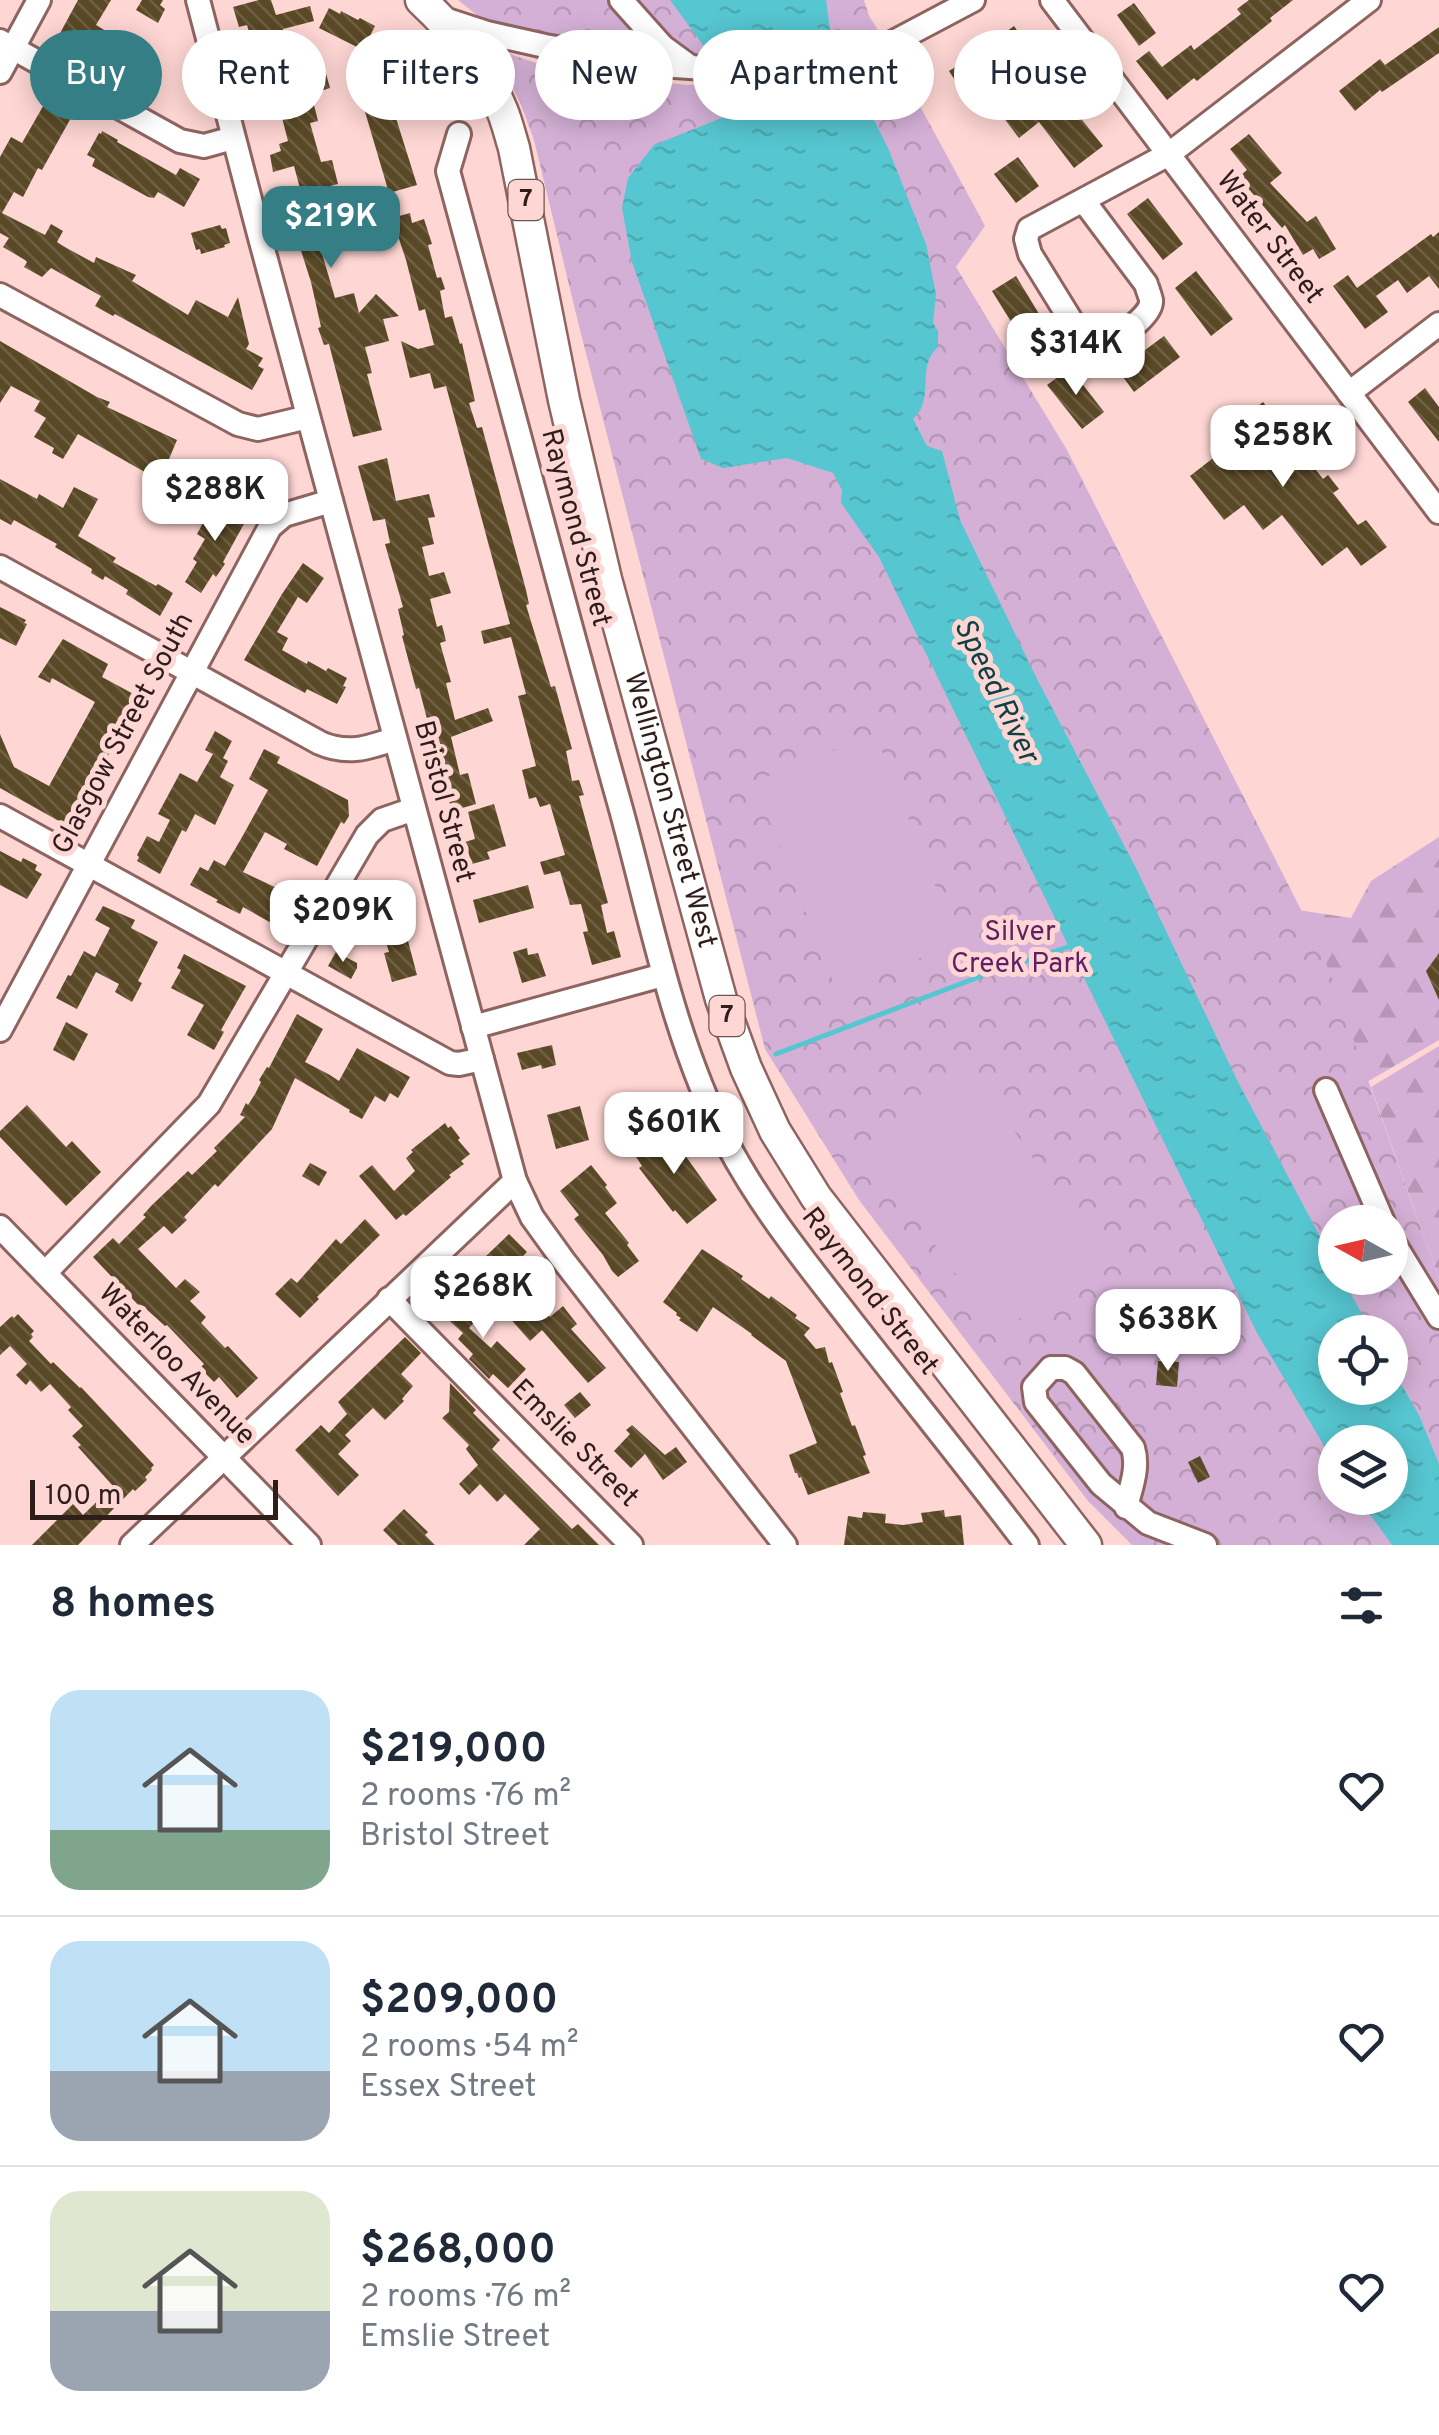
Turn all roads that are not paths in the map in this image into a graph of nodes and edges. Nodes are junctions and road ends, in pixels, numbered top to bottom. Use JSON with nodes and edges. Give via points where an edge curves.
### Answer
{"nodes":[{"id":1,"x":40,"y":0,"type":"edge"},
{"id":2,"x":198,"y":0,"type":"edge"},
{"id":3,"x":621,"y":0,"type":"edge"},
{"id":4,"x":973,"y":0,"type":"edge"},
{"id":5,"x":1052,"y":0,"type":"edge"},
{"id":6,"x":1370,"y":0,"type":"edge"},
{"id":7,"x":431,"y":9,"type":"edge"},
{"id":8,"x":6,"y":45,"type":"edge"},
{"id":9,"x":692,"y":68,"type":"junction"},
{"id":10,"x":0,"y":72,"type":"edge"},
{"id":11,"x":459,"y":134,"type":"dead end"},
{"id":12,"x":233,"y":138,"type":"junction"},
{"id":13,"x":1169,"y":154,"type":"junction"},
{"id":14,"x":1083,"y":200,"type":"junction"},
{"id":15,"x":0,"y":295,"type":"edge"},
{"id":16,"x":1439,"y":324,"type":"edge"},
{"id":17,"x":1349,"y":393,"type":"junction"},
{"id":18,"x":308,"y":417,"type":"junction"},
{"id":19,"x":331,"y":501,"type":"junction"},
{"id":20,"x":1439,"y":512,"type":"edge"},
{"id":21,"x":0,"y":567,"type":"edge"},
{"id":22,"x":192,"y":672,"type":"junction"},
{"id":23,"x":394,"y":739,"type":"junction"},
{"id":24,"x":414,"y":809,"type":"junction"},
{"id":25,"x":0,"y":816,"type":"edge"},
{"id":26,"x":88,"y":864,"type":"junction"},
{"id":27,"x":286,"y":972,"type":"junction"},
{"id":28,"x":663,"y":975,"type":"junction"},
{"id":29,"x":473,"y":1026,"type":"junction"},
{"id":30,"x":0,"y":1030,"type":"edge"},
{"id":31,"x":482,"y":1059,"type":"junction"},
{"id":32,"x":1326,"y":1090,"type":"dead end"},
{"id":33,"x":515,"y":1181,"type":"junction"},
{"id":34,"x":1375,"y":1205,"type":"edge"},
{"id":35,"x":0,"y":1227,"type":"edge"},
{"id":36,"x":1408,"y":1267,"type":"edge"},
{"id":37,"x":45,"y":1273,"type":"junction"},
{"id":38,"x":390,"y":1299,"type":"junction"},
{"id":39,"x":1439,"y":1318,"type":"edge"},
{"id":40,"x":224,"y":1457,"type":"junction"},
{"id":41,"x":1126,"y":1507,"type":"junction"},
{"id":42,"x":132,"y":1545,"type":"edge"},
{"id":43,"x":308,"y":1545,"type":"edge"},
{"id":44,"x":631,"y":1545,"type":"edge"},
{"id":45,"x":785,"y":1545,"type":"edge"},
{"id":46,"x":1027,"y":1545,"type":"edge"},
{"id":47,"x":1086,"y":1545,"type":"edge"},
{"id":48,"x":1205,"y":1545,"type":"edge"}],
"edges":[{"from":1,"to":8,"type":"street"},
{"from":2,"to":12,"type":"street","name":"Bristol Street"},
{"from":3,"to":9,"type":"street"},
{"from":4,"to":9,"type":"street","via":[[854,63]]},
{"from":5,"to":13,"type":"street","name":"Water Street"},
{"from":6,"to":13,"type":"street"},
{"from":7,"to":9,"type":"street","via":[[487,33]]},
{"from":7,"to":47,"type":"main road","name":"Wellington Street West","number":"7","via":[[478,66],[514,148],[606,578],[721,999],[746,1068],[816,1198]]},
{"from":8,"to":10,"type":"street"},
{"from":8,"to":12,"type":"street","via":[[180,141],[204,146]]},
{"from":11,"to":28,"type":"street","name":"Raymond Street","via":[[449,174]]},
{"from":12,"to":18,"type":"street","name":"Bristol Street"},
{"from":13,"to":14,"type":"street"},
{"from":13,"to":17,"type":"street","name":"Water Street"},
{"from":14,"to":14,"type":"street","via":[[1029,228],[1026,239],[1086,343],[1098,350],[1143,318],[1152,299]]},
{"from":15,"to":18,"type":"street","via":[[238,424],[258,429]]},
{"from":16,"to":17,"type":"street"},
{"from":17,"to":20,"type":"street","name":"Water Street"},
{"from":18,"to":19,"type":"street","name":"Bristol Street"},
{"from":19,"to":22,"type":"street","name":"Glasgow Street South","via":[[284,514],[270,527]]},
{"from":19,"to":23,"type":"street","name":"Bristol Street"},
{"from":21,"to":22,"type":"street"},
{"from":22,"to":23,"type":"street","via":[[330,748],[359,750]]},
{"from":22,"to":26,"type":"street","name":"Glasgow Street South"},
{"from":23,"to":24,"type":"street","name":"Bristol Street"},
{"from":24,"to":27,"type":"street","via":[[382,820],[367,835]]},
{"from":24,"to":29,"type":"street","name":"Bristol Street"},
{"from":25,"to":26,"type":"street"},
{"from":26,"to":27,"type":"street"},
{"from":26,"to":30,"type":"street","name":"Glasgow Street South"},
{"from":27,"to":31,"type":"street","via":[[450,1063]]},
{"from":27,"to":37,"type":"street","via":[[208,1104]]},
{"from":28,"to":29,"type":"street"},
{"from":28,"to":46,"type":"street","name":"Raymond Street","via":[[707,1102],[755,1192]]},
{"from":29,"to":31,"type":"street","name":"Bristol Street"},
{"from":31,"to":33,"type":"street","name":"Bristol Street"},
{"from":32,"to":34,"type":"street"},
{"from":33,"to":38,"type":"street"},
{"from":33,"to":45,"type":"street","name":"Bristol Street","via":[[563,1260]]},
{"from":35,"to":37,"type":"street","name":"Waterloo Avenue"},
{"from":36,"to":39,"type":"street"},
{"from":37,"to":40,"type":"street","name":"Waterloo Avenue"},
{"from":38,"to":40,"type":"street"},
{"from":38,"to":44,"type":"street","name":"Emslie Street"},
{"from":40,"to":42,"type":"street"},
{"from":40,"to":43,"type":"street","name":"Waterloo Avenue"},
{"from":41,"to":41,"type":"street","via":[[1133,1448],[1074,1373],[1051,1368],[1034,1387],[1036,1402],[1090,1473]]},
{"from":41,"to":48,"type":"street","via":[[1158,1529]]}]}
